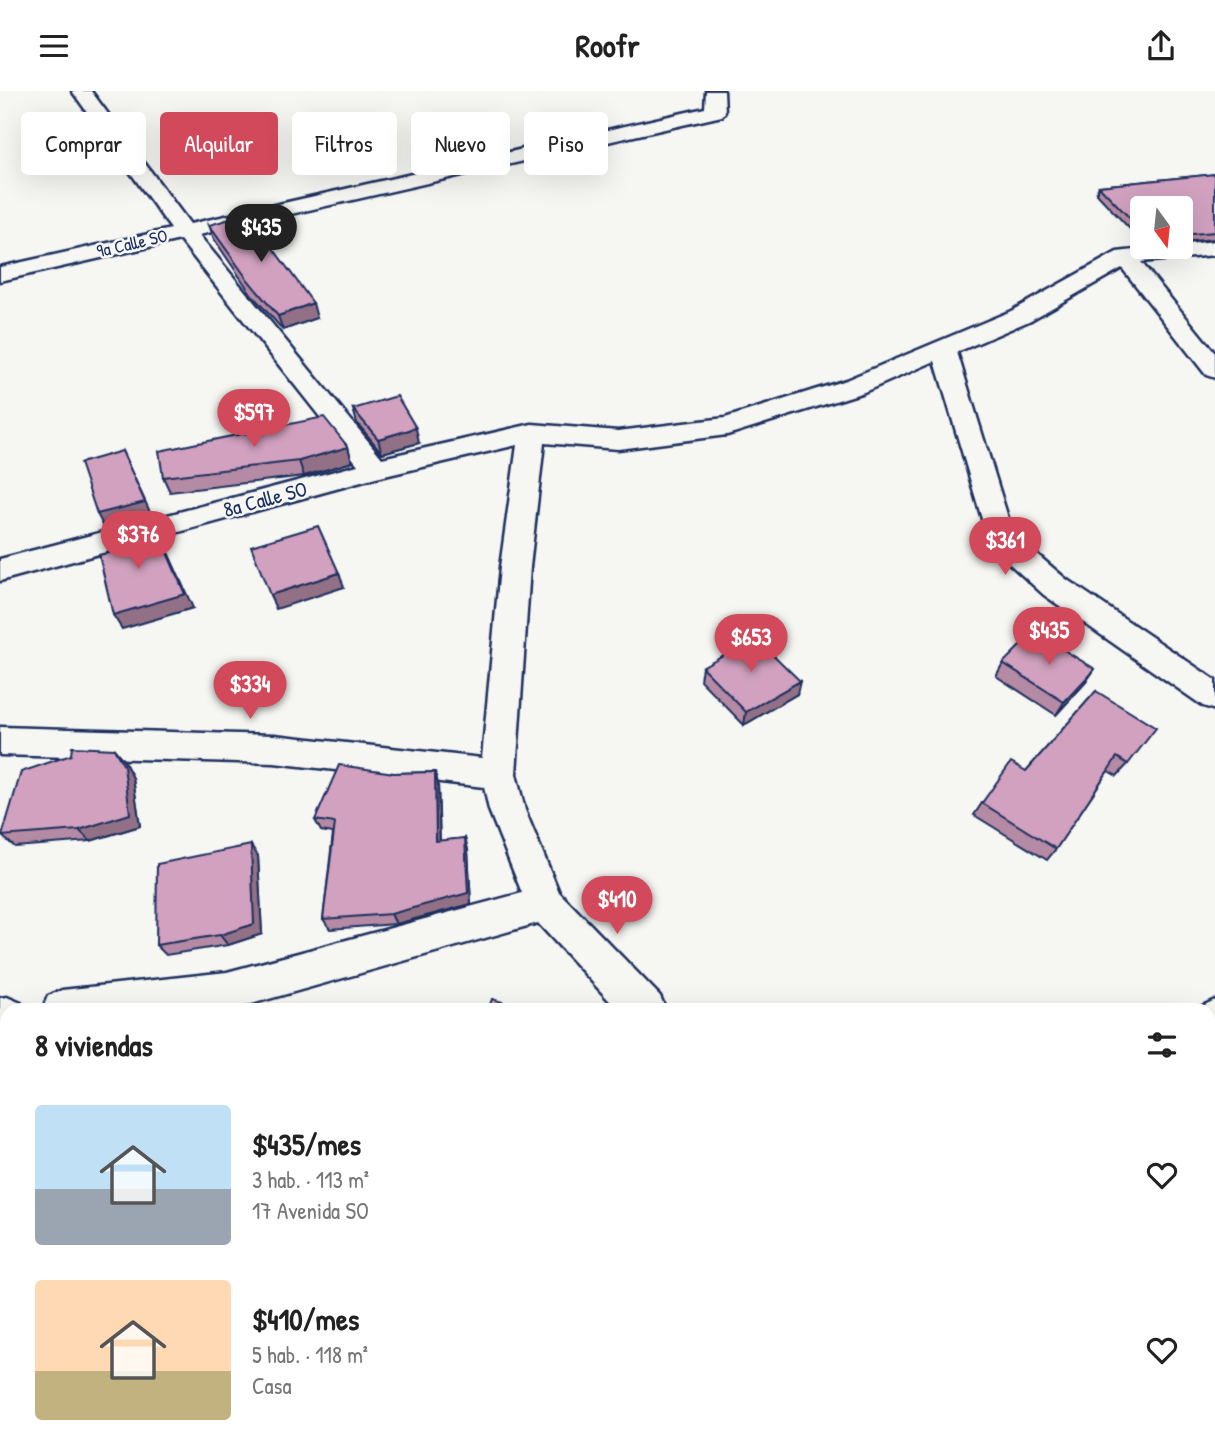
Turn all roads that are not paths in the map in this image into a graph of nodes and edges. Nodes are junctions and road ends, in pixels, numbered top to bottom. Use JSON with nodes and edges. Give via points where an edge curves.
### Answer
{"nodes":[{"id":1,"x":81,"y":91,"type":"edge"},
{"id":2,"x":715,"y":101,"type":"edge"},
{"id":3,"x":184,"y":231,"type":"junction"},
{"id":4,"x":1215,"y":248,"type":"edge"},
{"id":5,"x":1125,"y":257,"type":"junction"},
{"id":6,"x":0,"y":274,"type":"edge"},
{"id":7,"x":944,"y":348,"type":"junction"},
{"id":8,"x":1215,"y":370,"type":"edge"},
{"id":9,"x":532,"y":433,"type":"junction"},
{"id":10,"x":376,"y":469,"type":"junction"},
{"id":11,"x":0,"y":570,"type":"edge"},
{"id":12,"x":1215,"y":697,"type":"edge"},
{"id":13,"x":0,"y":741,"type":"edge"},
{"id":14,"x":498,"y":773,"type":"junction"},
{"id":15,"x":545,"y":904,"type":"junction"},
{"id":16,"x":227,"y":1000,"type":"edge"},
{"id":17,"x":178,"y":1003,"type":"edge"},
{"id":18,"x":639,"y":1003,"type":"edge"}],
"edges":[{"from":1,"to":3,"type":"street"},
{"from":2,"to":3,"type":"street","name":"9a Calle SO"},
{"from":3,"to":6,"type":"street","name":"9a Calle SO"},
{"from":3,"to":10,"type":"street"},
{"from":4,"to":5,"type":"street"},
{"from":5,"to":7,"type":"street","name":"8a Calle SO","via":[[1020,316]]},
{"from":5,"to":8,"type":"street"},
{"from":7,"to":9,"type":"street","name":"8a Calle SO","via":[[855,386],[727,426],[618,440]]},
{"from":7,"to":12,"type":"street","via":[[1000,539],[1055,587]]},
{"from":9,"to":10,"type":"street","name":"8a Calle SO"},
{"from":9,"to":14,"type":"street","via":[[515,567]]},
{"from":10,"to":11,"type":"street","name":"8a Calle SO"},
{"from":13,"to":14,"type":"street","via":[[274,750]]},
{"from":14,"to":15,"type":"street"},
{"from":15,"to":16,"type":"street"},
{"from":15,"to":18,"type":"street"},
{"from":16,"to":17,"type":"street"}]}
